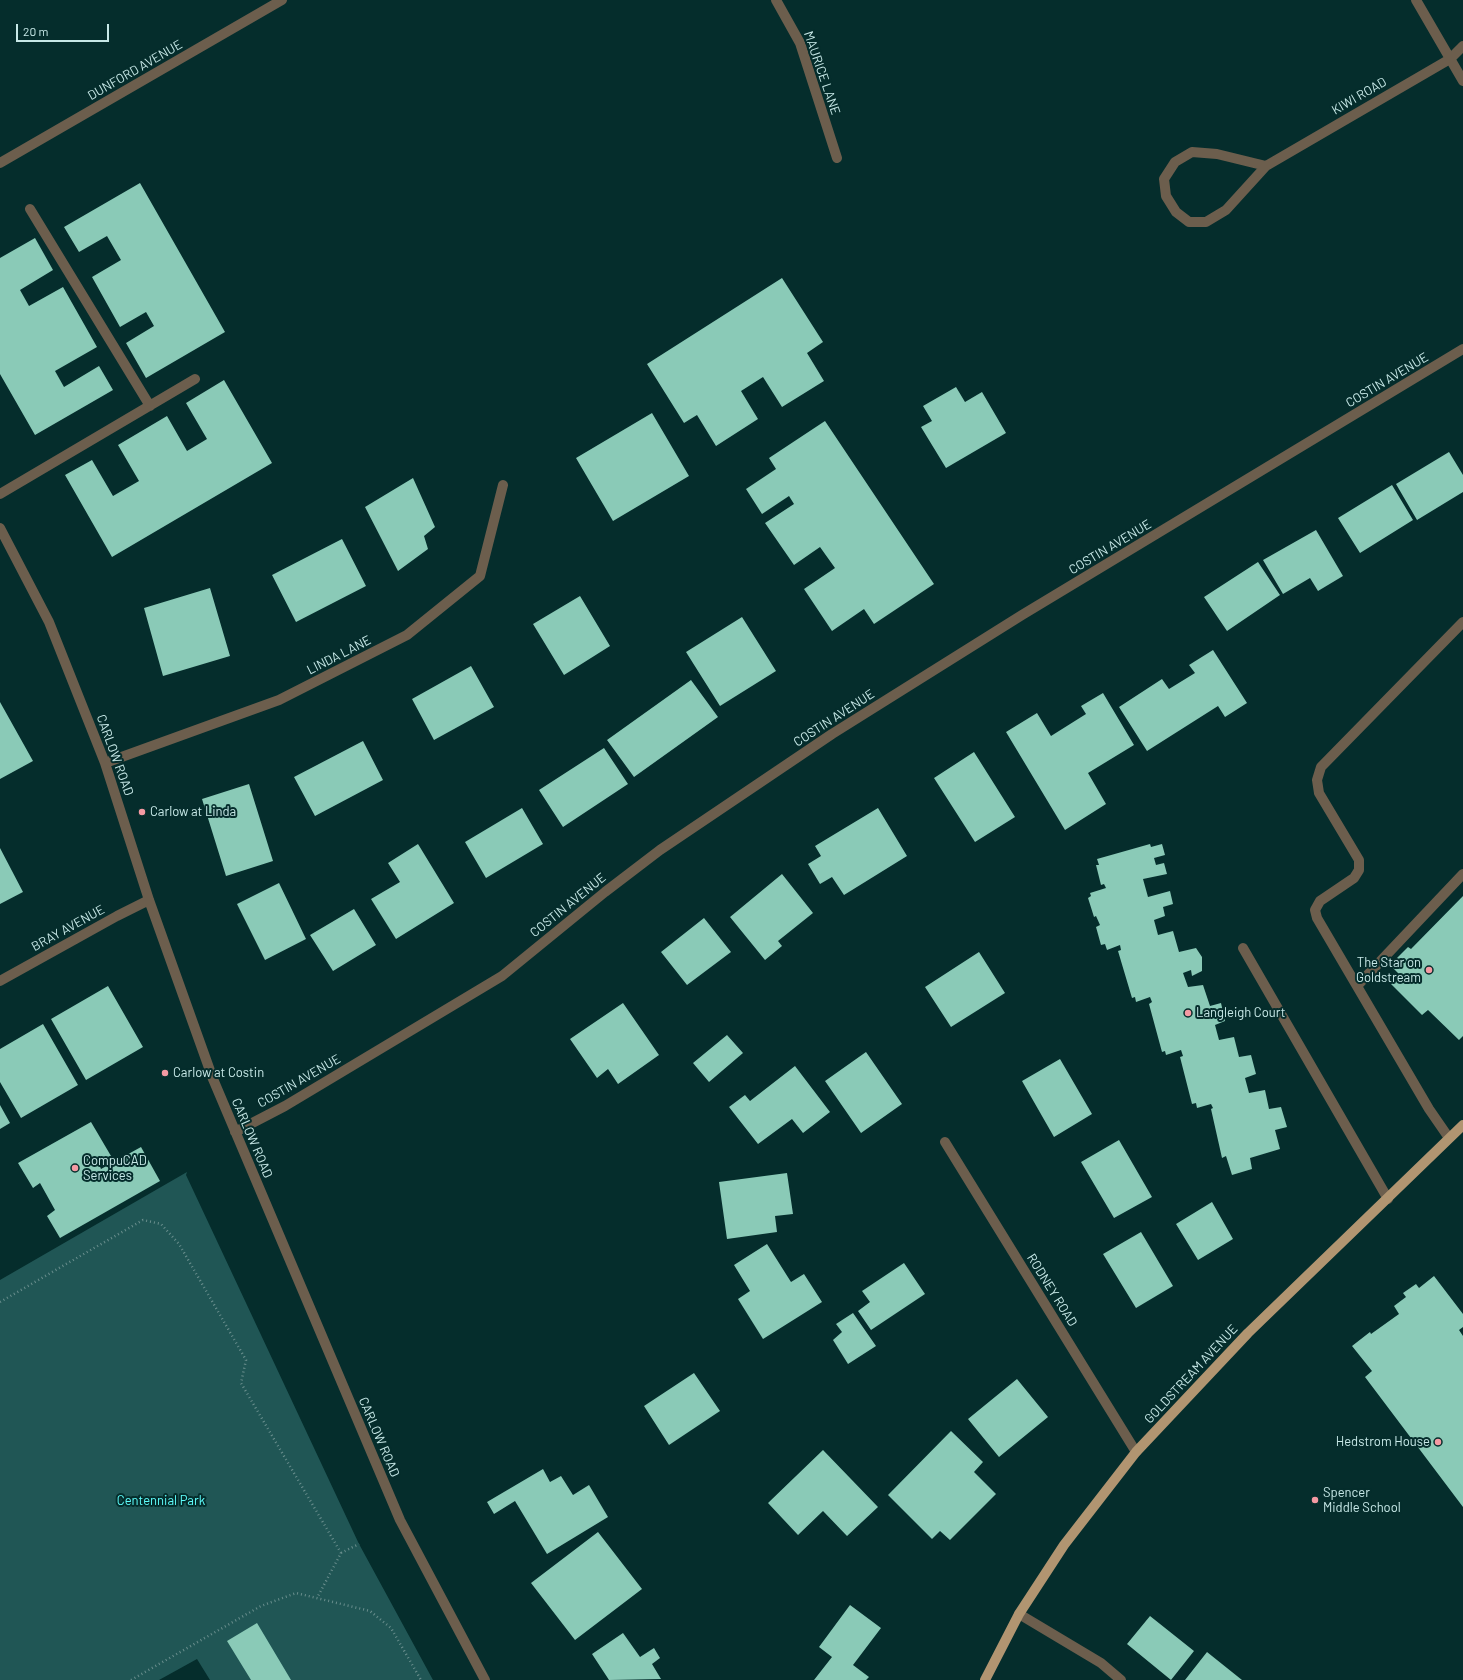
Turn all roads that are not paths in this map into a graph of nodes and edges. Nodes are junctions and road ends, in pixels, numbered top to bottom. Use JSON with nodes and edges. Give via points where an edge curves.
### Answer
{"nodes":[{"id":1,"x":282,"y":0,"type":"edge"},
{"id":2,"x":776,"y":0,"type":"edge"},
{"id":3,"x":1416,"y":0,"type":"edge"},
{"id":4,"x":1463,"y":46,"type":"edge"},
{"id":5,"x":1450,"y":59,"type":"junction"},
{"id":6,"x":1463,"y":81,"type":"edge"},
{"id":7,"x":836,"y":158,"type":"dead end"},
{"id":8,"x":0,"y":163,"type":"edge"},
{"id":9,"x":1266,"y":166,"type":"junction"},
{"id":10,"x":30,"y":209,"type":"dead end"},
{"id":11,"x":1463,"y":349,"type":"edge"},
{"id":12,"x":195,"y":379,"type":"dead end"},
{"id":13,"x":150,"y":406,"type":"junction"},
{"id":14,"x":503,"y":485,"type":"dead end"},
{"id":15,"x":0,"y":494,"type":"edge"},
{"id":16,"x":0,"y":528,"type":"edge"},
{"id":17,"x":1463,"y":622,"type":"edge"},
{"id":18,"x":105,"y":763,"type":"junction"},
{"id":19,"x":1463,"y":874,"type":"edge"},
{"id":20,"x":149,"y":900,"type":"junction"},
{"id":21,"x":1243,"y":948,"type":"dead end"},
{"id":22,"x":0,"y":981,"type":"edge"},
{"id":23,"x":1357,"y":986,"type":"junction"},
{"id":24,"x":1463,"y":1125,"type":"edge"},
{"id":25,"x":235,"y":1132,"type":"junction"},
{"id":26,"x":1449,"y":1138,"type":"junction"},
{"id":27,"x":945,"y":1142,"type":"dead end"},
{"id":28,"x":1388,"y":1199,"type":"junction"},
{"id":29,"x":1136,"y":1452,"type":"junction"},
{"id":30,"x":1020,"y":1614,"type":"junction"},
{"id":31,"x":485,"y":1680,"type":"edge"},
{"id":32,"x":985,"y":1680,"type":"edge"},
{"id":33,"x":1121,"y":1680,"type":"edge"}],
"edges":[{"from":1,"to":8,"type":"street","name":"DUNFORD AVENUE"},
{"from":2,"to":7,"type":"street","name":"MAURICE LANE","via":[[800,43]]},
{"from":3,"to":5,"type":"street"},
{"from":4,"to":5,"type":"street","name":"KIWI ROAD"},
{"from":5,"to":6,"type":"street"},
{"from":5,"to":9,"type":"street","name":"KIWI ROAD"},
{"from":9,"to":9,"type":"street","name":"KIWI ROAD","via":[[1217,154],[1192,152],[1175,162],[1164,179],[1166,196],[1176,212],[1189,222],[1206,222],[1226,210]]},
{"from":10,"to":13,"type":"street"},
{"from":11,"to":25,"type":"street","name":"COSTIN AVENUE","via":[[1022,615],[832,734],[660,850],[502,976],[285,1106]]},
{"from":12,"to":13,"type":"street"},
{"from":13,"to":15,"type":"street"},
{"from":14,"to":18,"type":"street","name":"LINDA LANE","via":[[480,576],[407,635],[279,700]]},
{"from":16,"to":18,"type":"street","name":"CARLOW ROAD","via":[[50,622]]},
{"from":17,"to":23,"type":"street","via":[[1321,767],[1317,780],[1319,793],[1359,860],[1360,870],[1354,878],[1320,901],[1315,910],[1317,918]]},
{"from":18,"to":20,"type":"street","name":"CARLOW ROAD"},
{"from":19,"to":23,"type":"street"},
{"from":20,"to":22,"type":"street","name":"BRAY AVENUE"},
{"from":20,"to":25,"type":"street","name":"CARLOW ROAD","via":[[213,1079]]},
{"from":21,"to":28,"type":"street"},
{"from":23,"to":26,"type":"street","via":[[1429,1109]]},
{"from":24,"to":26,"type":"main road","name":"GOLDSTREAM AVENUE"},
{"from":25,"to":31,"type":"street","name":"CARLOW ROAD","via":[[400,1520]]},
{"from":26,"to":28,"type":"main road","name":"GOLDSTREAM AVENUE"},
{"from":27,"to":29,"type":"street","name":"RODNEY ROAD"},
{"from":28,"to":29,"type":"main road","name":"GOLDSTREAM AVENUE","via":[[1248,1333]]},
{"from":29,"to":30,"type":"main road","name":"GOLDSTREAM AVENUE","via":[[1064,1545]]},
{"from":30,"to":32,"type":"main road","name":"GOLDSTREAM AVENUE"},
{"from":30,"to":33,"type":"street","via":[[1101,1663]]}]}
